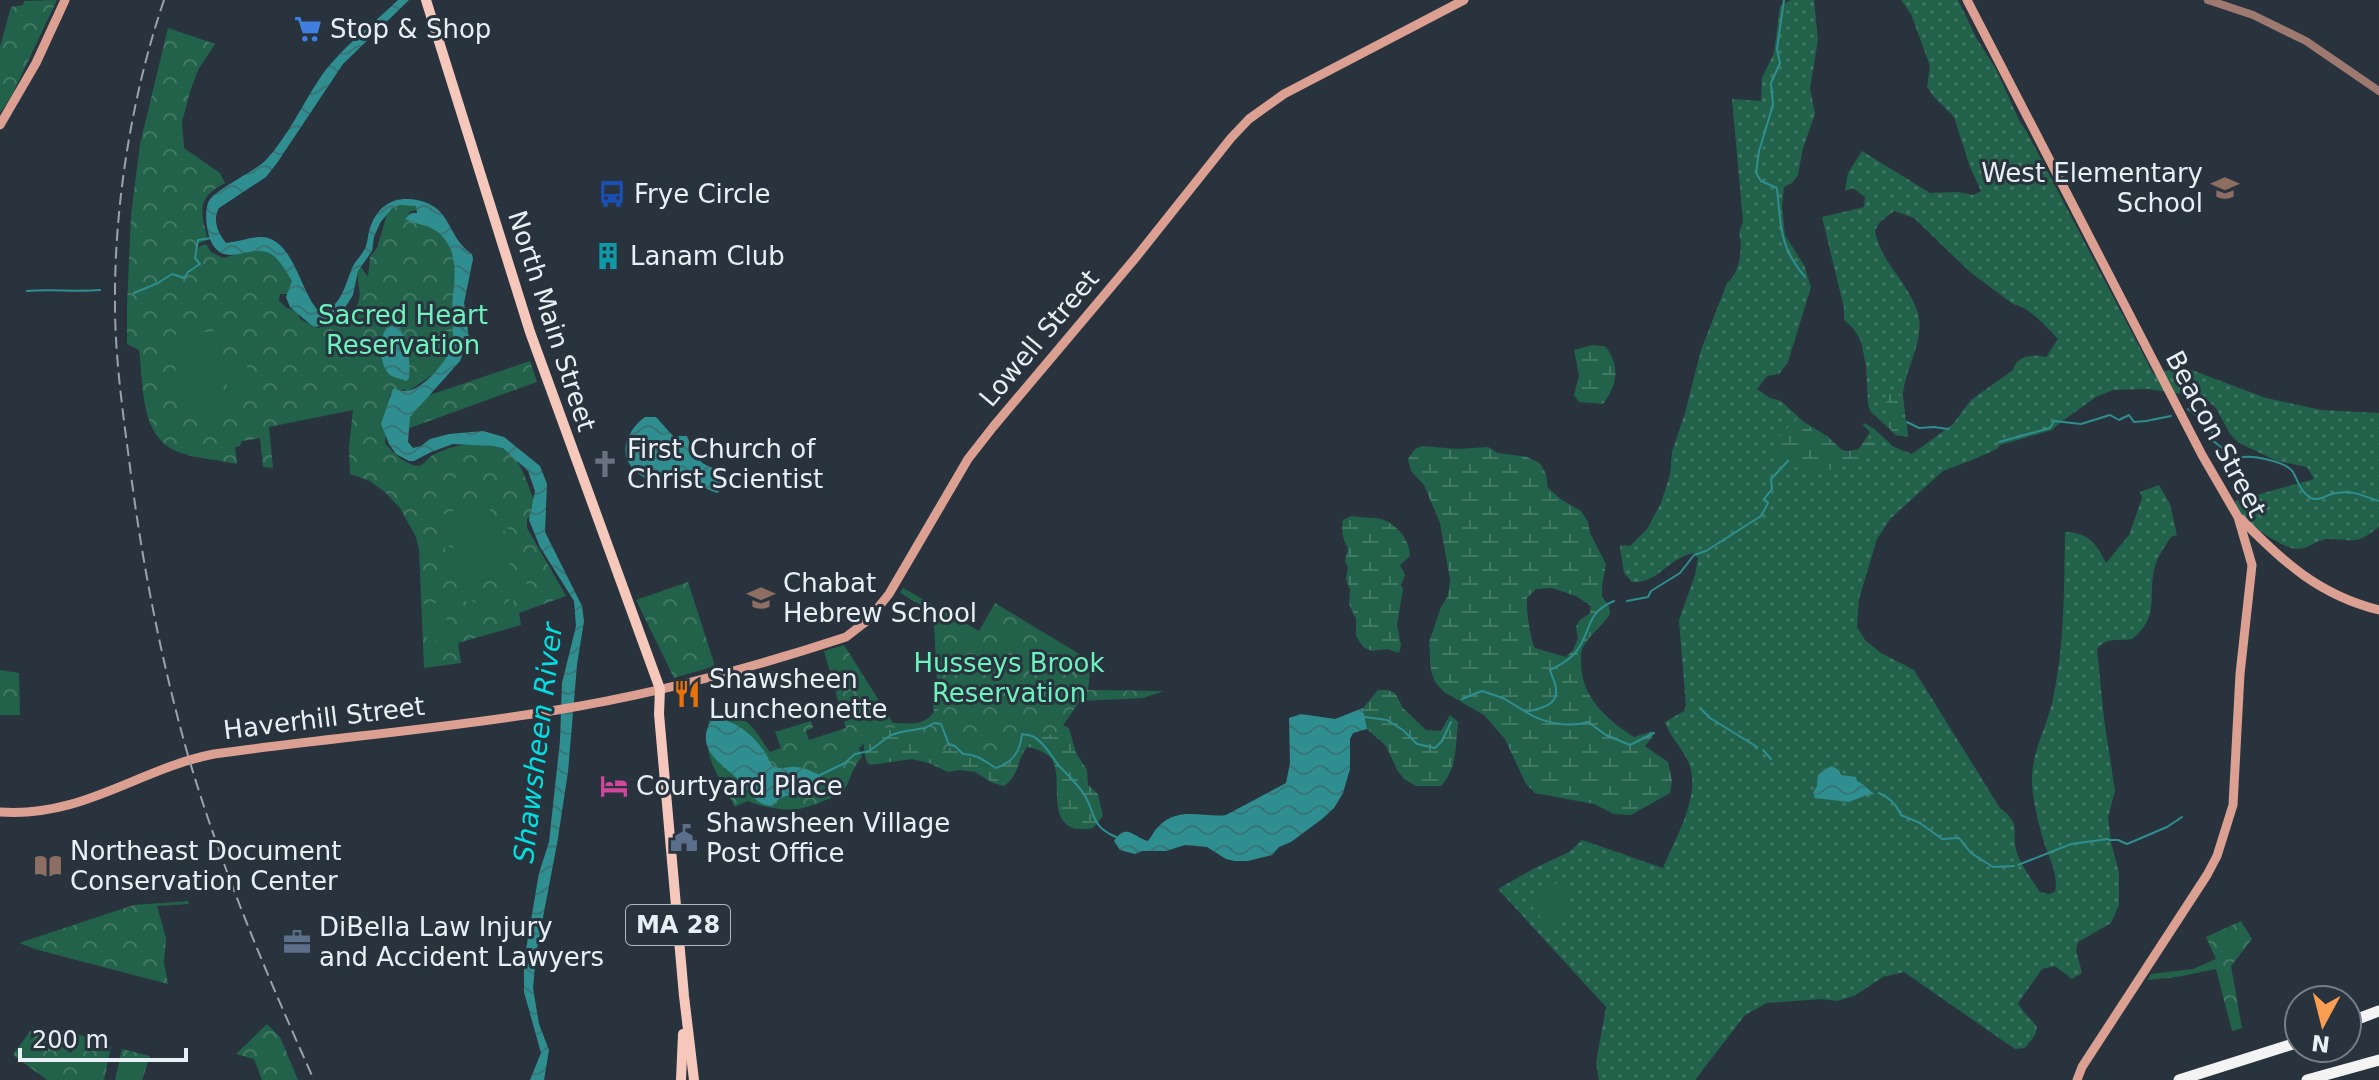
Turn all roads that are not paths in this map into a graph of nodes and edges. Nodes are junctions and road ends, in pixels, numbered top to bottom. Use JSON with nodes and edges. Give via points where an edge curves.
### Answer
{"nodes":[{"id":1,"x":65,"y":0,"type":"edge"},
{"id":2,"x":426,"y":0,"type":"edge"},
{"id":3,"x":1464,"y":0,"type":"edge"},
{"id":4,"x":1967,"y":0,"type":"edge"},
{"id":5,"x":2208,"y":0,"type":"edge"},
{"id":6,"x":2379,"y":91,"type":"edge"},
{"id":7,"x":0,"y":125,"type":"edge"},
{"id":8,"x":2238,"y":517,"type":"junction"},
{"id":9,"x":2379,"y":610,"type":"edge"},
{"id":10,"x":660,"y":689,"type":"junction"},
{"id":11,"x":0,"y":812,"type":"edge"},
{"id":12,"x":684,"y":996,"type":"junction"},
{"id":13,"x":2283,"y":1047,"type":"edge"},
{"id":14,"x":2379,"y":1060,"type":"edge"},
{"id":15,"x":681,"y":1080,"type":"edge"},
{"id":16,"x":694,"y":1080,"type":"edge"},
{"id":17,"x":2077,"y":1080,"type":"edge"},
{"id":18,"x":2179,"y":1080,"type":"edge"},
{"id":19,"x":2307,"y":1080,"type":"edge"}],
"edges":[{"from":1,"to":7,"type":"main road"},
{"from":2,"to":10,"type":"main road","name":"North Main Street","number":"MA 28","via":[[530,332]]},
{"from":3,"to":10,"type":"main road","name":"Lowell Street","via":[[1284,94],[1249,119],[968,459],[889,594],[868,620],[846,637]]},
{"from":4,"to":8,"type":"main road","name":"Beacon Street"},
{"from":5,"to":6,"type":"street","via":[[2315,45]]},
{"from":8,"to":9,"type":"main road","via":[[2309,580]]},
{"from":8,"to":17,"type":"main road","name":"Beacon Street","via":[[2252,570],[2232,810],[2207,875]]},
{"from":10,"to":11,"type":"main road","name":"Haverhill Street","via":[[559,710],[214,754],[79,804]]},
{"from":10,"to":12,"type":"main road","name":"North Main Street","number":"MA 28"},
{"from":12,"to":15,"type":"main road","number":"MA 28"},
{"from":12,"to":16,"type":"main road","name":"North Main Street","number":"MA 28"},
{"from":13,"to":18,"type":"highway"},
{"from":14,"to":19,"type":"highway"}]}
